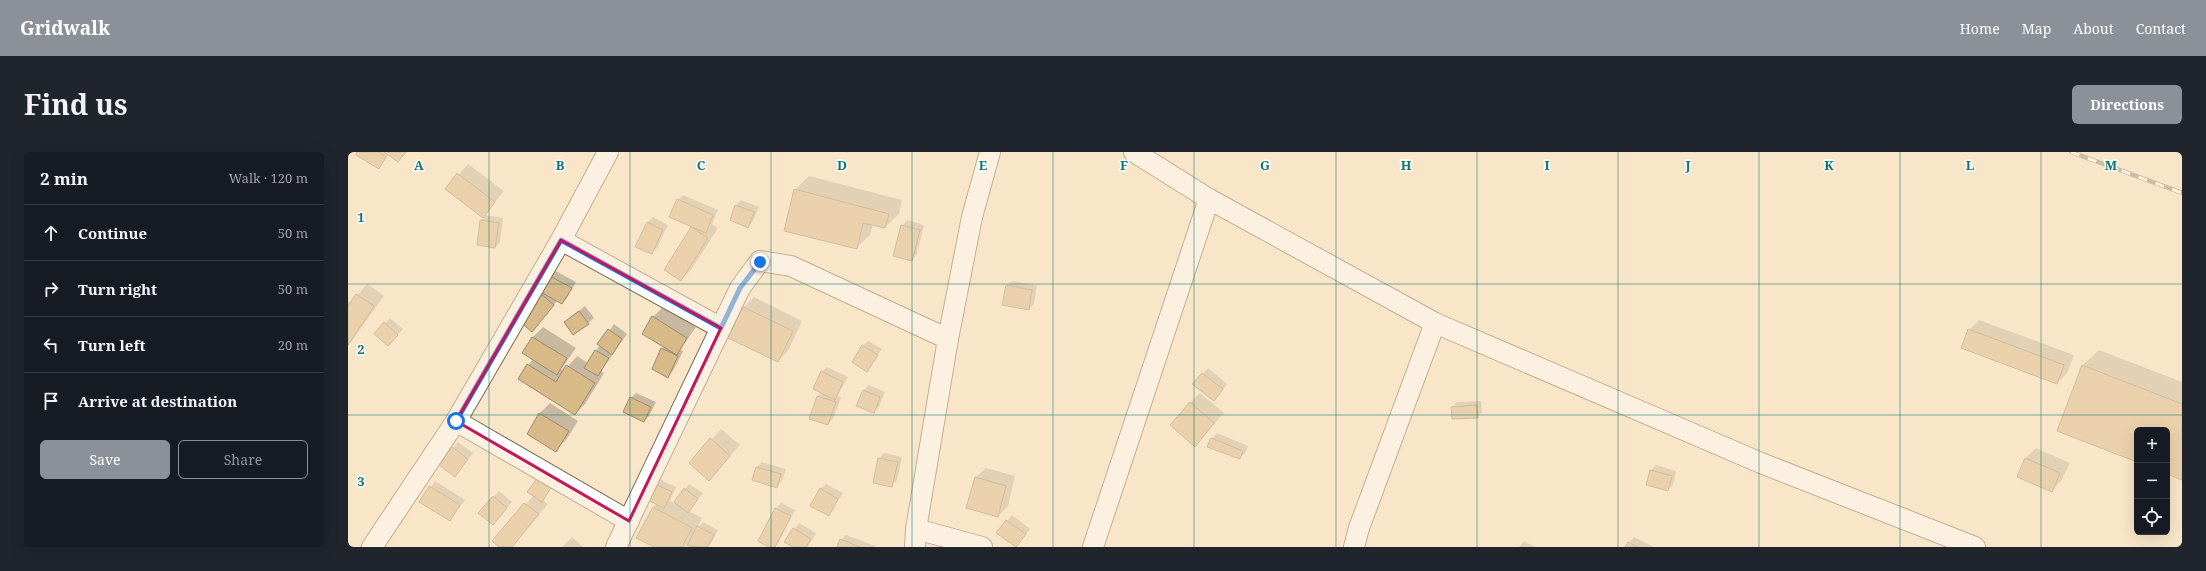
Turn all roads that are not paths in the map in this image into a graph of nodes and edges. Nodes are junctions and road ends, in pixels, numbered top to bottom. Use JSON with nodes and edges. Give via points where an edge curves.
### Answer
{"nodes":[{"id":1,"x":608,"y":152,"type":"edge"},
{"id":2,"x":990,"y":152,"type":"edge"},
{"id":3,"x":1134,"y":152,"type":"edge"},
{"id":4,"x":1209,"y":199,"type":"junction"},
{"id":5,"x":561,"y":240,"type":"junction"},
{"id":6,"x":1435,"y":322,"type":"junction"},
{"id":7,"x":721,"y":328,"type":"junction"},
{"id":8,"x":948,"y":339,"type":"junction"},
{"id":9,"x":456,"y":421,"type":"junction"},
{"id":10,"x":629,"y":521,"type":"junction"},
{"id":11,"x":916,"y":538,"type":"edge"},
{"id":12,"x":372,"y":547,"type":"edge"},
{"id":13,"x":616,"y":547,"type":"edge"},
{"id":14,"x":982,"y":547,"type":"edge"},
{"id":15,"x":1093,"y":547,"type":"edge"},
{"id":16,"x":1354,"y":547,"type":"edge"},
{"id":17,"x":1975,"y":547,"type":"edge"}],
"edges":[{"from":1,"to":5,"type":"street"},
{"from":2,"to":8,"type":"street","via":[[972,217]]},
{"from":3,"to":4,"type":"street"},
{"from":4,"to":6,"type":"street"},
{"from":4,"to":15,"type":"street"},
{"from":5,"to":7,"type":"street"},
{"from":5,"to":9,"type":"street"},
{"from":6,"to":16,"type":"street"},
{"from":6,"to":17,"type":"street","via":[[1760,463]]},
{"from":7,"to":8,"type":"street","via":[[740,288],[760,262],[791,266]]},
{"from":7,"to":10,"type":"street"},
{"from":8,"to":11,"type":"street"},
{"from":9,"to":10,"type":"street"},
{"from":9,"to":12,"type":"street"},
{"from":10,"to":13,"type":"street"},
{"from":11,"to":14,"type":"street"}]}
